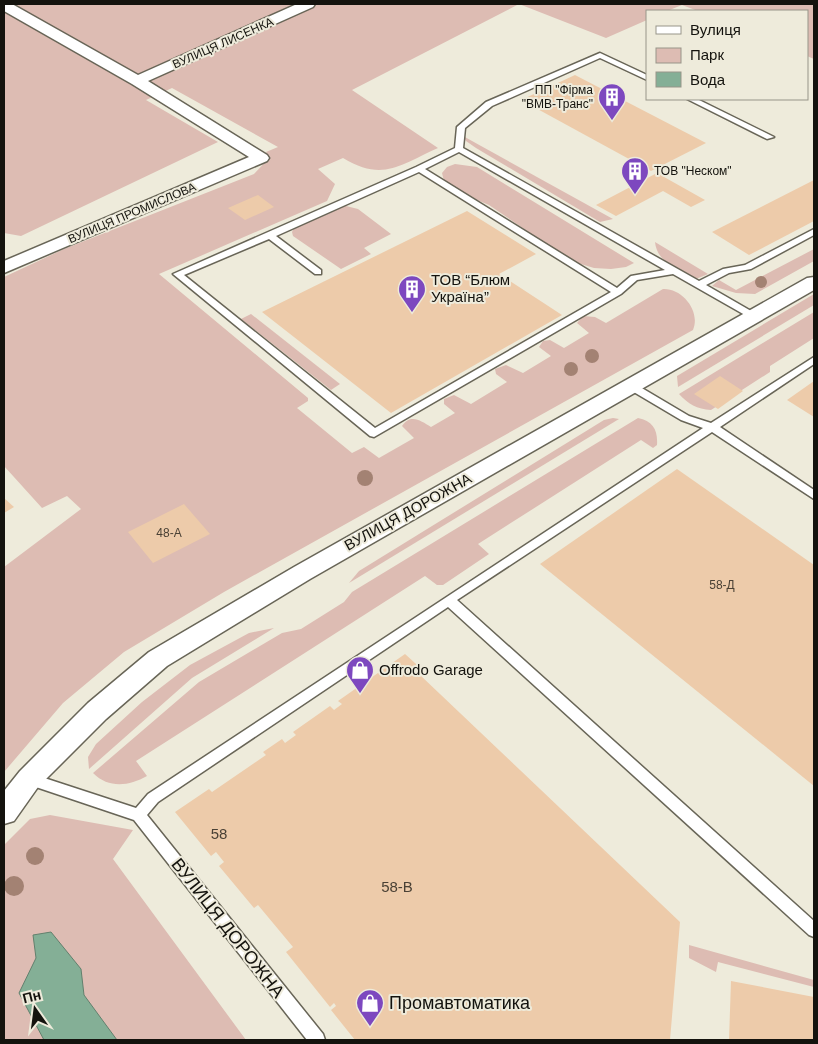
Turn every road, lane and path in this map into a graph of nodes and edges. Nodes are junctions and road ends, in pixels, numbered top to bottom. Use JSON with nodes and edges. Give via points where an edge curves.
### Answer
{"nodes":[{"id":1,"x":308,"y":4,"type":"edge"},
{"id":2,"x":4,"y":5,"type":"edge"},
{"id":3,"x":646,"y":78,"type":"edge"},
{"id":4,"x":137,"y":82,"type":"junction"},
{"id":5,"x":693,"y":100,"type":"edge"},
{"id":6,"x":770,"y":137,"type":"dead end"},
{"id":7,"x":459,"y":148,"type":"junction"},
{"id":8,"x":419,"y":169,"type":"junction"},
{"id":9,"x":814,"y":232,"type":"edge"},
{"id":10,"x":270,"y":235,"type":"junction"},
{"id":11,"x":4,"y":253,"type":"edge"},
{"id":12,"x":26,"y":258,"type":"junction"},
{"id":13,"x":4,"y":268,"type":"edge"},
{"id":14,"x":318,"y":272,"type":"dead end"},
{"id":15,"x":674,"y":272,"type":"junction"},
{"id":16,"x":814,"y":282,"type":"edge"},
{"id":17,"x":699,"y":285,"type":"junction"},
{"id":18,"x":618,"y":292,"type":"junction"},
{"id":19,"x":756,"y":317,"type":"junction"},
{"id":20,"x":814,"y":360,"type":"edge"},
{"id":21,"x":631,"y":386,"type":"junction"},
{"id":22,"x":714,"y":428,"type":"junction"},
{"id":23,"x":814,"y":495,"type":"edge"},
{"id":24,"x":449,"y":600,"type":"junction"},
{"id":25,"x":29,"y":779,"type":"junction"},
{"id":26,"x":4,"y":812,"type":"edge"},
{"id":27,"x":139,"y":815,"type":"junction"},
{"id":28,"x":814,"y":930,"type":"edge"},
{"id":29,"x":317,"y":1040,"type":"edge"}],
"edges":[{"from":1,"to":4,"type":"street","name":"ВУЛИЦЯ ЛИСЕНКА"},
{"from":2,"to":4,"type":"street"},
{"from":3,"to":7,"type":"lane","via":[[600,55],[489,104],[461,128]]},
{"from":4,"to":12,"type":"street","name":"ВУЛИЦЯ ПРОМИСЛОВА","via":[[261,158]]},
{"from":5,"to":6,"type":"lane"},
{"from":7,"to":8,"type":"lane"},
{"from":7,"to":15,"type":"lane"},
{"from":8,"to":10,"type":"lane"},
{"from":8,"to":18,"type":"lane"},
{"from":9,"to":17,"type":"lane","via":[[748,267],[726,271]]},
{"from":10,"to":14,"type":"lane"},
{"from":10,"to":18,"type":"lane","via":[[178,274],[374,433]]},
{"from":11,"to":12,"type":"street"},
{"from":12,"to":13,"type":"street","name":"ВУЛИЦЯ ПРОМИСЛОВА"},
{"from":15,"to":17,"type":"lane"},
{"from":15,"to":18,"type":"lane","via":[[634,278]]},
{"from":16,"to":19,"type":"street","name":"ВУЛИЦЯ ДОРОЖНА"},
{"from":17,"to":19,"type":"lane"},
{"from":19,"to":21,"type":"street","name":"ВУЛИЦЯ ДОРОЖНА"},
{"from":20,"to":22,"type":"lane"},
{"from":21,"to":22,"type":"lane","via":[[685,418]]},
{"from":21,"to":25,"type":"street","name":"ВУЛИЦЯ ДОРОЖНА","via":[[302,573],[158,659],[97,711]]},
{"from":22,"to":23,"type":"lane"},
{"from":22,"to":24,"type":"lane"},
{"from":24,"to":27,"type":"lane","via":[[153,798]]},
{"from":24,"to":28,"type":"lane"},
{"from":25,"to":26,"type":"street","name":"ВУЛИЦЯ ДОРОЖНА"},
{"from":25,"to":27,"type":"lane"},
{"from":27,"to":29,"type":"lane","name":"ВУЛИЦЯ ДОРОЖНА"}]}
